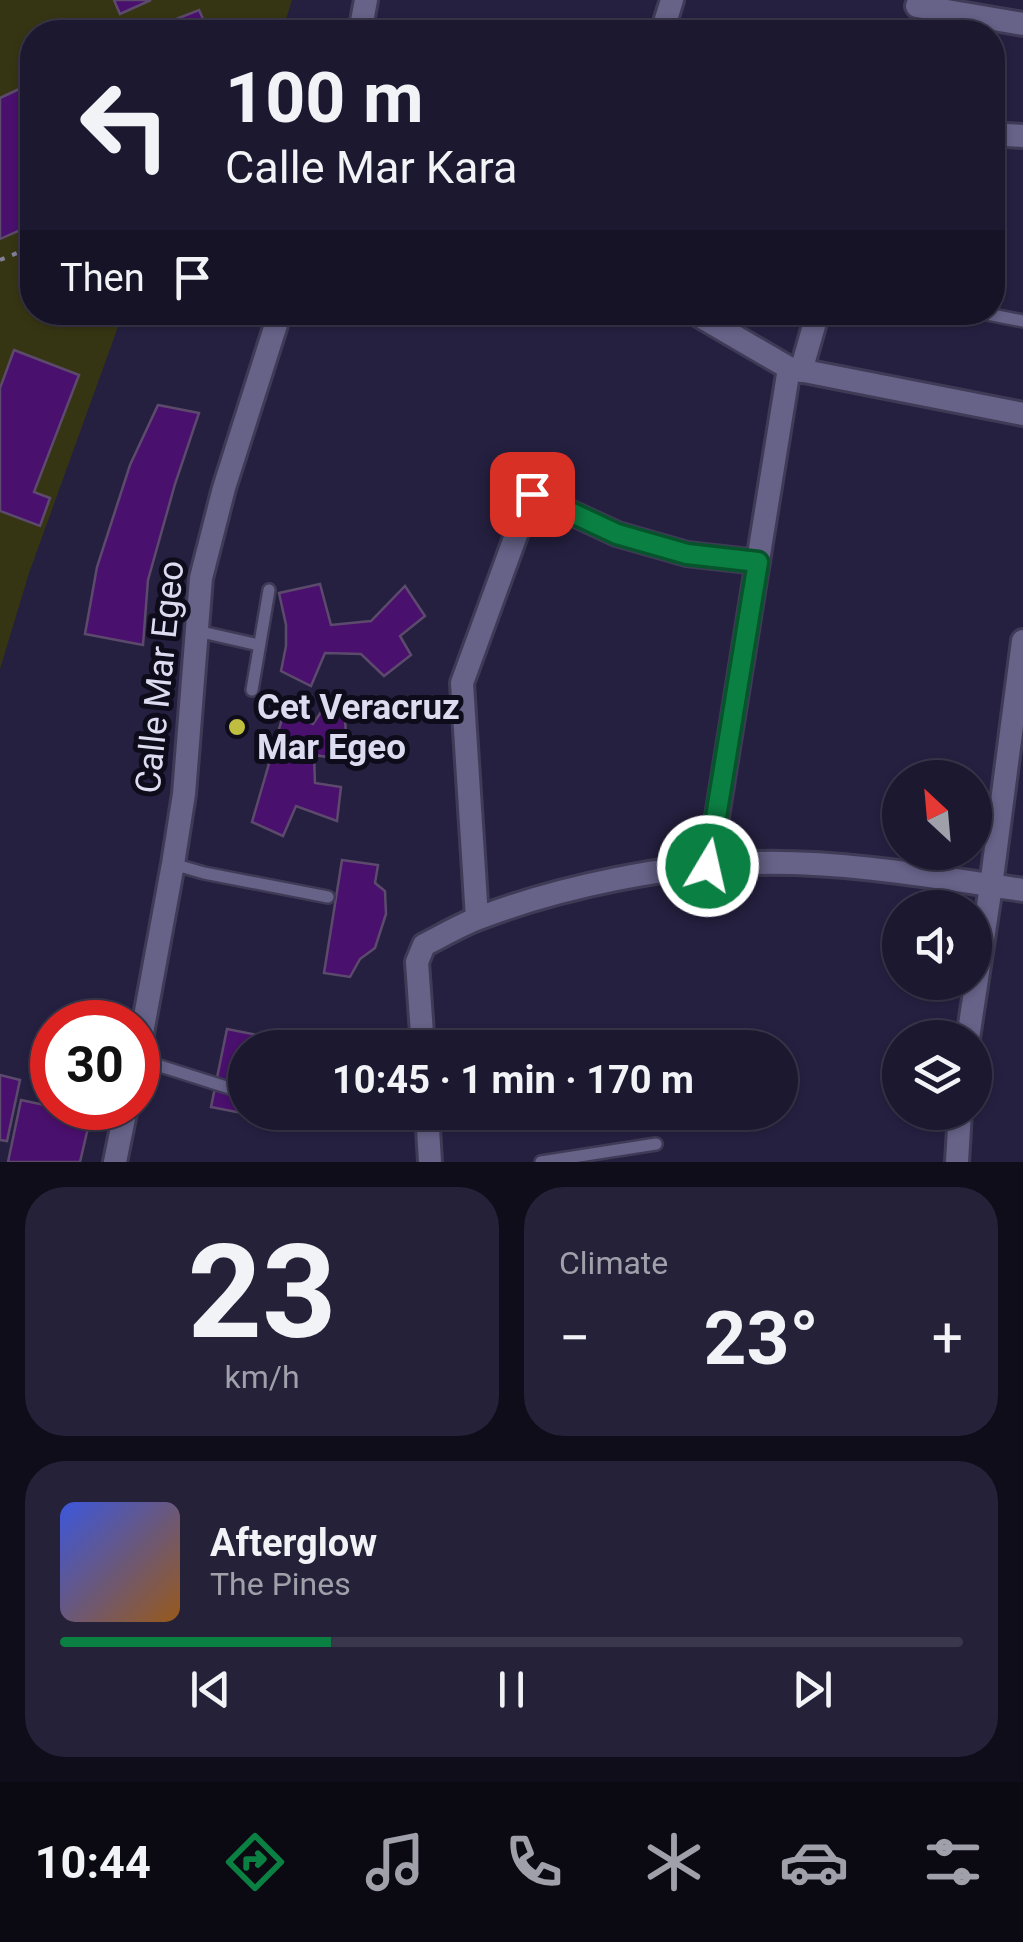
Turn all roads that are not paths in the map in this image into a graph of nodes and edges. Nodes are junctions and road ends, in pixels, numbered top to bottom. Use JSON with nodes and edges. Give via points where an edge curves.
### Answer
{"nodes":[{"id":1,"x":917,"y":6,"type":"dead end"},
{"id":2,"x":999,"y":20,"type":"edge"},
{"id":3,"x":276,"y":325,"type":"edge"},
{"id":4,"x":716,"y":325,"type":"edge"},
{"id":5,"x":813,"y":325,"type":"edge"},
{"id":6,"x":795,"y":370,"type":"junction"},
{"id":7,"x":1023,"y":414,"type":"edge"},
{"id":8,"x":758,"y":562,"type":"junction"},
{"id":9,"x":269,"y":590,"type":"dead end"},
{"id":10,"x":197,"y":631,"type":"junction"},
{"id":11,"x":1023,"y":641,"type":"edge"},
{"id":12,"x":259,"y":645,"type":"junction"},
{"id":13,"x":252,"y":690,"type":"dead end"},
{"id":14,"x":174,"y":864,"type":"junction"},
{"id":15,"x":708,"y":866,"type":"junction"},
{"id":16,"x":991,"y":886,"type":"junction"},
{"id":17,"x":1023,"y":890,"type":"edge"},
{"id":18,"x":328,"y":897,"type":"dead end"},
{"id":19,"x":478,"y":918,"type":"junction"},
{"id":20,"x":149,"y":1000,"type":"edge"},
{"id":21,"x":971,"y":1020,"type":"edge"},
{"id":22,"x":422,"y":1030,"type":"edge"},
{"id":23,"x":160,"y":1064,"type":"edge"},
{"id":24,"x":228,"y":1087,"type":"edge"},
{"id":25,"x":122,"y":1130,"type":"edge"},
{"id":26,"x":428,"y":1130,"type":"edge"},
{"id":27,"x":959,"y":1130,"type":"edge"},
{"id":28,"x":656,"y":1144,"type":"dead end"},
{"id":29,"x":583,"y":1159,"type":"edge"},
{"id":30,"x":115,"y":1162,"type":"edge"},
{"id":31,"x":430,"y":1162,"type":"edge"},
{"id":32,"x":541,"y":1162,"type":"edge"},
{"id":33,"x":957,"y":1162,"type":"edge"}],
"edges":[{"from":1,"to":2,"type":"street"},
{"from":3,"to":10,"type":"street","name":"Calle Mar Egeo","via":[[200,578]]},
{"from":4,"to":6,"type":"street"},
{"from":5,"to":6,"type":"street"},
{"from":6,"to":7,"type":"street"},
{"from":6,"to":8,"type":"street"},
{"from":8,"to":15,"type":"street"},
{"from":8,"to":19,"type":"street","via":[[687,554],[617,534],[532,494],[462,683]]},
{"from":9,"to":12,"type":"lane"},
{"from":10,"to":12,"type":"lane"},
{"from":10,"to":14,"type":"street","name":"Calle Mar Egeo"},
{"from":11,"to":16,"type":"street"},
{"from":12,"to":13,"type":"lane"},
{"from":14,"to":18,"type":"lane"},
{"from":14,"to":20,"type":"street","name":"Calle Mar Egeo"},
{"from":15,"to":16,"type":"street","via":[[816,864]]},
{"from":15,"to":19,"type":"street","via":[[592,885]]},
{"from":16,"to":17,"type":"street"},
{"from":16,"to":21,"type":"street"},
{"from":19,"to":22,"type":"street","via":[[424,945],[417,962]]},
{"from":23,"to":24,"type":"lane"},
{"from":25,"to":30,"type":"street"},
{"from":26,"to":31,"type":"street"},
{"from":27,"to":33,"type":"street"},
{"from":28,"to":29,"type":"lane"},
{"from":29,"to":32,"type":"lane"}]}
